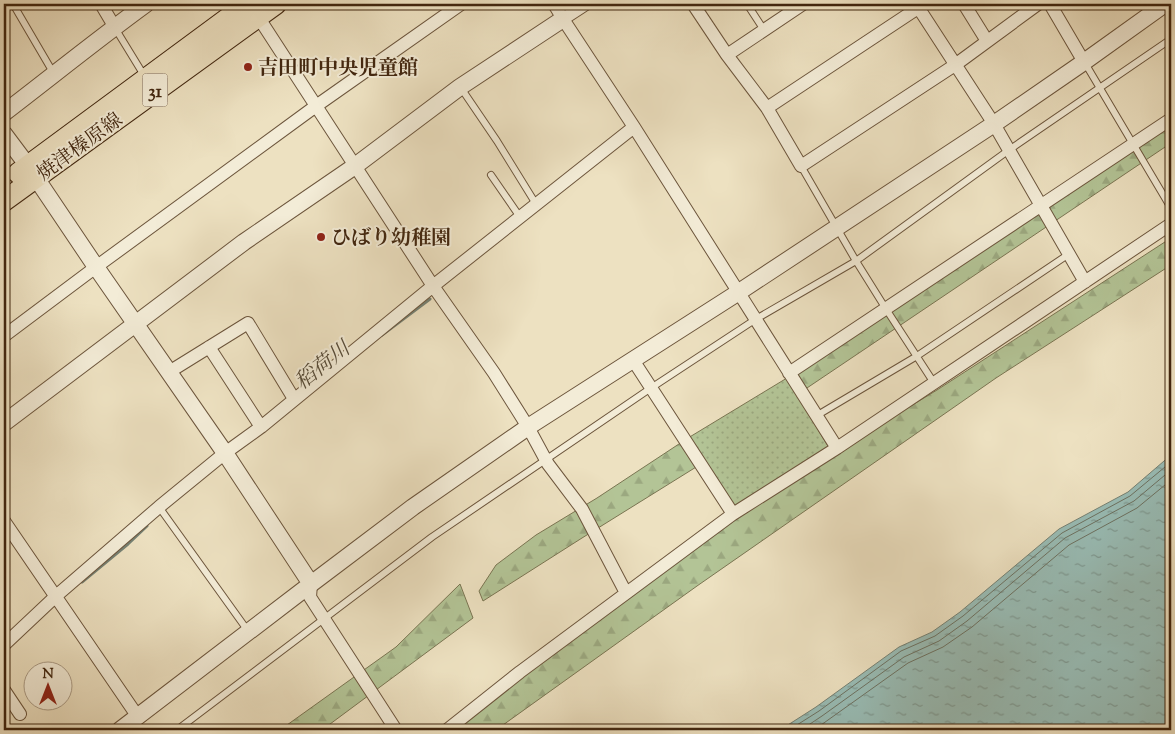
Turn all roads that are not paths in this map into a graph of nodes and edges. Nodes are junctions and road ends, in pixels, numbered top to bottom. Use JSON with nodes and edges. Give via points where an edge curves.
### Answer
{"nodes":[{"id":1,"x":13,"y":4,"type":"edge"},
{"id":2,"x":101,"y":4,"type":"edge"},
{"id":3,"x":146,"y":4,"type":"edge"},
{"id":4,"x":276,"y":4,"type":"edge"},
{"id":5,"x":461,"y":4,"type":"edge"},
{"id":6,"x":554,"y":4,"type":"edge"},
{"id":7,"x":586,"y":4,"type":"edge"},
{"id":8,"x":693,"y":4,"type":"edge"},
{"id":9,"x":803,"y":4,"type":"edge"},
{"id":10,"x":964,"y":4,"type":"edge"},
{"id":11,"x":1038,"y":4,"type":"edge"},
{"id":12,"x":1050,"y":4,"type":"edge"},
{"id":13,"x":1165,"y":4,"type":"edge"},
{"id":14,"x":917,"y":6,"type":"edge"},
{"id":15,"x":749,"y":7,"type":"dead end"},
{"id":16,"x":252,"y":8,"type":"edge"},
{"id":17,"x":562,"y":19,"type":"junction"},
{"id":18,"x":114,"y":26,"type":"junction"},
{"id":19,"x":764,"y":30,"type":"junction"},
{"id":20,"x":1171,"y":39,"type":"edge"},
{"id":21,"x":987,"y":41,"type":"junction"},
{"id":22,"x":727,"y":55,"type":"junction"},
{"id":23,"x":1084,"y":62,"type":"junction"},
{"id":24,"x":955,"y":65,"type":"junction"},
{"id":25,"x":55,"y":74,"type":"junction"},
{"id":26,"x":146,"y":78,"type":"junction"},
{"id":27,"x":460,"y":87,"type":"junction"},
{"id":28,"x":1099,"y":88,"type":"junction"},
{"id":29,"x":316,"y":106,"type":"junction"},
{"id":30,"x":767,"y":108,"type":"junction"},
{"id":31,"x":4,"y":113,"type":"edge"},
{"id":32,"x":1171,"y":119,"type":"edge"},
{"id":33,"x":994,"y":124,"type":"junction"},
{"id":34,"x":634,"y":127,"type":"junction"},
{"id":35,"x":4,"y":134,"type":"edge"},
{"id":36,"x":1133,"y":144,"type":"junction"},
{"id":37,"x":1009,"y":150,"type":"junction"},
{"id":38,"x":355,"y":166,"type":"junction"},
{"id":39,"x":801,"y":166,"type":"junction"},
{"id":40,"x":32,"y":172,"type":"junction"},
{"id":41,"x":491,"y":175,"type":"dead end"},
{"id":42,"x":4,"y":184,"type":"edge"},
{"id":43,"x":4,"y":201,"type":"edge"},
{"id":44,"x":536,"y":204,"type":"junction"},
{"id":45,"x":1040,"y":205,"type":"junction"},
{"id":46,"x":1171,"y":208,"type":"edge"},
{"id":47,"x":520,"y":218,"type":"junction"},
{"id":48,"x":1171,"y":224,"type":"edge"},
{"id":49,"x":837,"y":227,"type":"junction"},
{"id":50,"x":1069,"y":254,"type":"junction"},
{"id":51,"x":856,"y":261,"type":"junction"},
{"id":52,"x":96,"y":267,"type":"junction"},
{"id":53,"x":1085,"y":282,"type":"junction"},
{"id":54,"x":433,"y":286,"type":"junction"},
{"id":55,"x":739,"y":292,"type":"junction"},
{"id":56,"x":886,"y":309,"type":"junction"},
{"id":57,"x":756,"y":319,"type":"junction"},
{"id":58,"x":136,"y":324,"type":"junction"},
{"id":59,"x":4,"y":336,"type":"edge"},
{"id":60,"x":209,"y":347,"type":"junction"},
{"id":61,"x":917,"y":356,"type":"junction"},
{"id":62,"x":632,"y":360,"type":"junction"},
{"id":63,"x":169,"y":372,"type":"junction"},
{"id":64,"x":789,"y":373,"type":"junction"},
{"id":65,"x":934,"y":383,"type":"junction"},
{"id":66,"x":651,"y":388,"type":"junction"},
{"id":67,"x":294,"y":399,"type":"junction"},
{"id":68,"x":816,"y":416,"type":"junction"},
{"id":69,"x":4,"y":423,"type":"edge"},
{"id":70,"x":260,"y":427,"type":"junction"},
{"id":71,"x":528,"y":427,"type":"junction"},
{"id":72,"x":837,"y":448,"type":"junction"},
{"id":73,"x":225,"y":453,"type":"junction"},
{"id":74,"x":546,"y":459,"type":"junction"},
{"id":75,"x":159,"y":506,"type":"junction"},
{"id":76,"x":733,"y":514,"type":"junction"},
{"id":77,"x":4,"y":520,"type":"edge"},
{"id":78,"x":311,"y":584,"type":"junction"},
{"id":79,"x":626,"y":593,"type":"junction"},
{"id":80,"x":58,"y":600,"type":"junction"},
{"id":81,"x":325,"y":618,"type":"junction"},
{"id":82,"x":248,"y":631,"type":"junction"},
{"id":83,"x":4,"y":645,"type":"edge"},
{"id":84,"x":4,"y":690,"type":"edge"},
{"id":85,"x":20,"y":714,"type":"dead end"},
{"id":86,"x":138,"y":717,"type":"junction"},
{"id":87,"x":120,"y":730,"type":"edge"},
{"id":88,"x":177,"y":730,"type":"edge"},
{"id":89,"x":396,"y":730,"type":"edge"},
{"id":90,"x":447,"y":730,"type":"edge"}],
"edges":[{"from":1,"to":25,"type":"lane"},
{"from":2,"to":18,"type":"street"},
{"from":3,"to":18,"type":"street"},
{"from":4,"to":16,"type":"main road","name":"焼津榛原線","number":"31"},
{"from":5,"to":29,"type":"street"},
{"from":6,"to":17,"type":"street"},
{"from":7,"to":17,"type":"street"},
{"from":8,"to":22,"type":"street"},
{"from":9,"to":19,"type":"street"},
{"from":10,"to":21,"type":"street"},
{"from":11,"to":21,"type":"street"},
{"from":12,"to":23,"type":"street"},
{"from":13,"to":23,"type":"street"},
{"from":14,"to":24,"type":"street"},
{"from":14,"to":30,"type":"street"},
{"from":15,"to":19,"type":"lane"},
{"from":16,"to":26,"type":"main road","name":"焼津榛原線","number":"31"},
{"from":16,"to":29,"type":"street"},
{"from":16,"to":40,"type":"main road","name":"焼津榛原線","number":"31"},
{"from":17,"to":27,"type":"street"},
{"from":17,"to":34,"type":"street"},
{"from":18,"to":25,"type":"street"},
{"from":18,"to":26,"type":"lane"},
{"from":19,"to":22,"type":"street"},
{"from":20,"to":28,"type":"lane"},
{"from":21,"to":24,"type":"street"},
{"from":22,"to":30,"type":"street"},
{"from":23,"to":28,"type":"lane"},
{"from":23,"to":33,"type":"street"},
{"from":24,"to":33,"type":"street"},
{"from":24,"to":39,"type":"street"},
{"from":25,"to":31,"type":"street"},
{"from":26,"to":40,"type":"main road","name":"焼津榛原線","number":"31"},
{"from":27,"to":38,"type":"street"},
{"from":27,"to":44,"type":"lane"},
{"from":28,"to":36,"type":"lane"},
{"from":28,"to":37,"type":"lane"},
{"from":29,"to":38,"type":"street"},
{"from":29,"to":52,"type":"street"},
{"from":30,"to":39,"type":"street"},
{"from":32,"to":36,"type":"street"},
{"from":33,"to":37,"type":"street"},
{"from":33,"to":49,"type":"street"},
{"from":34,"to":44,"type":"street"},
{"from":34,"to":55,"type":"street"},
{"from":35,"to":40,"type":"street"},
{"from":36,"to":45,"type":"street"},
{"from":36,"to":46,"type":"lane"},
{"from":37,"to":45,"type":"street"},
{"from":37,"to":51,"type":"lane"},
{"from":38,"to":54,"type":"street"},
{"from":38,"to":58,"type":"street","via":[[244,242]]},
{"from":39,"to":49,"type":"lane"},
{"from":40,"to":42,"type":"main road","name":"焼津榛原線","number":"31"},
{"from":40,"to":43,"type":"main road","name":"焼津榛原線","number":"31"},
{"from":40,"to":52,"type":"street"},
{"from":41,"to":47,"type":"lane"},
{"from":44,"to":47,"type":"street"},
{"from":45,"to":50,"type":"street"},
{"from":45,"to":56,"type":"street"},
{"from":47,"to":54,"type":"street"},
{"from":48,"to":53,"type":"street"},
{"from":49,"to":51,"type":"lane"},
{"from":49,"to":55,"type":"street"},
{"from":50,"to":53,"type":"street"},
{"from":50,"to":61,"type":"lane"},
{"from":51,"to":56,"type":"lane"},
{"from":51,"to":57,"type":"lane"},
{"from":52,"to":58,"type":"street"},
{"from":52,"to":59,"type":"street"},
{"from":53,"to":65,"type":"street"},
{"from":54,"to":67,"type":"street"},
{"from":54,"to":71,"type":"street"},
{"from":55,"to":57,"type":"street"},
{"from":55,"to":62,"type":"street"},
{"from":56,"to":61,"type":"lane"},
{"from":56,"to":64,"type":"street"},
{"from":57,"to":64,"type":"street"},
{"from":57,"to":66,"type":"lane"},
{"from":58,"to":63,"type":"street"},
{"from":58,"to":69,"type":"street"},
{"from":60,"to":63,"type":"street"},
{"from":60,"to":67,"type":"street","via":[[248,323]]},
{"from":60,"to":70,"type":"street"},
{"from":61,"to":65,"type":"lane"},
{"from":61,"to":68,"type":"lane"},
{"from":62,"to":66,"type":"street"},
{"from":62,"to":71,"type":"street"},
{"from":63,"to":73,"type":"street"},
{"from":64,"to":68,"type":"street"},
{"from":65,"to":72,"type":"street"},
{"from":66,"to":74,"type":"lane"},
{"from":66,"to":76,"type":"street"},
{"from":67,"to":70,"type":"street"},
{"from":68,"to":72,"type":"street"},
{"from":70,"to":73,"type":"street"},
{"from":71,"to":74,"type":"street"},
{"from":71,"to":78,"type":"street"},
{"from":72,"to":76,"type":"street"},
{"from":73,"to":75,"type":"street"},
{"from":73,"to":78,"type":"street"},
{"from":74,"to":79,"type":"street","via":[[582,510]]},
{"from":74,"to":81,"type":"lane","via":[[432,537]]},
{"from":75,"to":80,"type":"street"},
{"from":75,"to":82,"type":"lane"},
{"from":76,"to":79,"type":"street"},
{"from":77,"to":80,"type":"street"},
{"from":78,"to":81,"type":"street","via":[[310,597]]},
{"from":78,"to":82,"type":"street"},
{"from":79,"to":90,"type":"street"},
{"from":80,"to":83,"type":"street"},
{"from":80,"to":86,"type":"street"},
{"from":81,"to":88,"type":"lane"},
{"from":81,"to":89,"type":"street"},
{"from":82,"to":86,"type":"street"},
{"from":84,"to":85,"type":"street"},
{"from":86,"to":87,"type":"street"}]}
